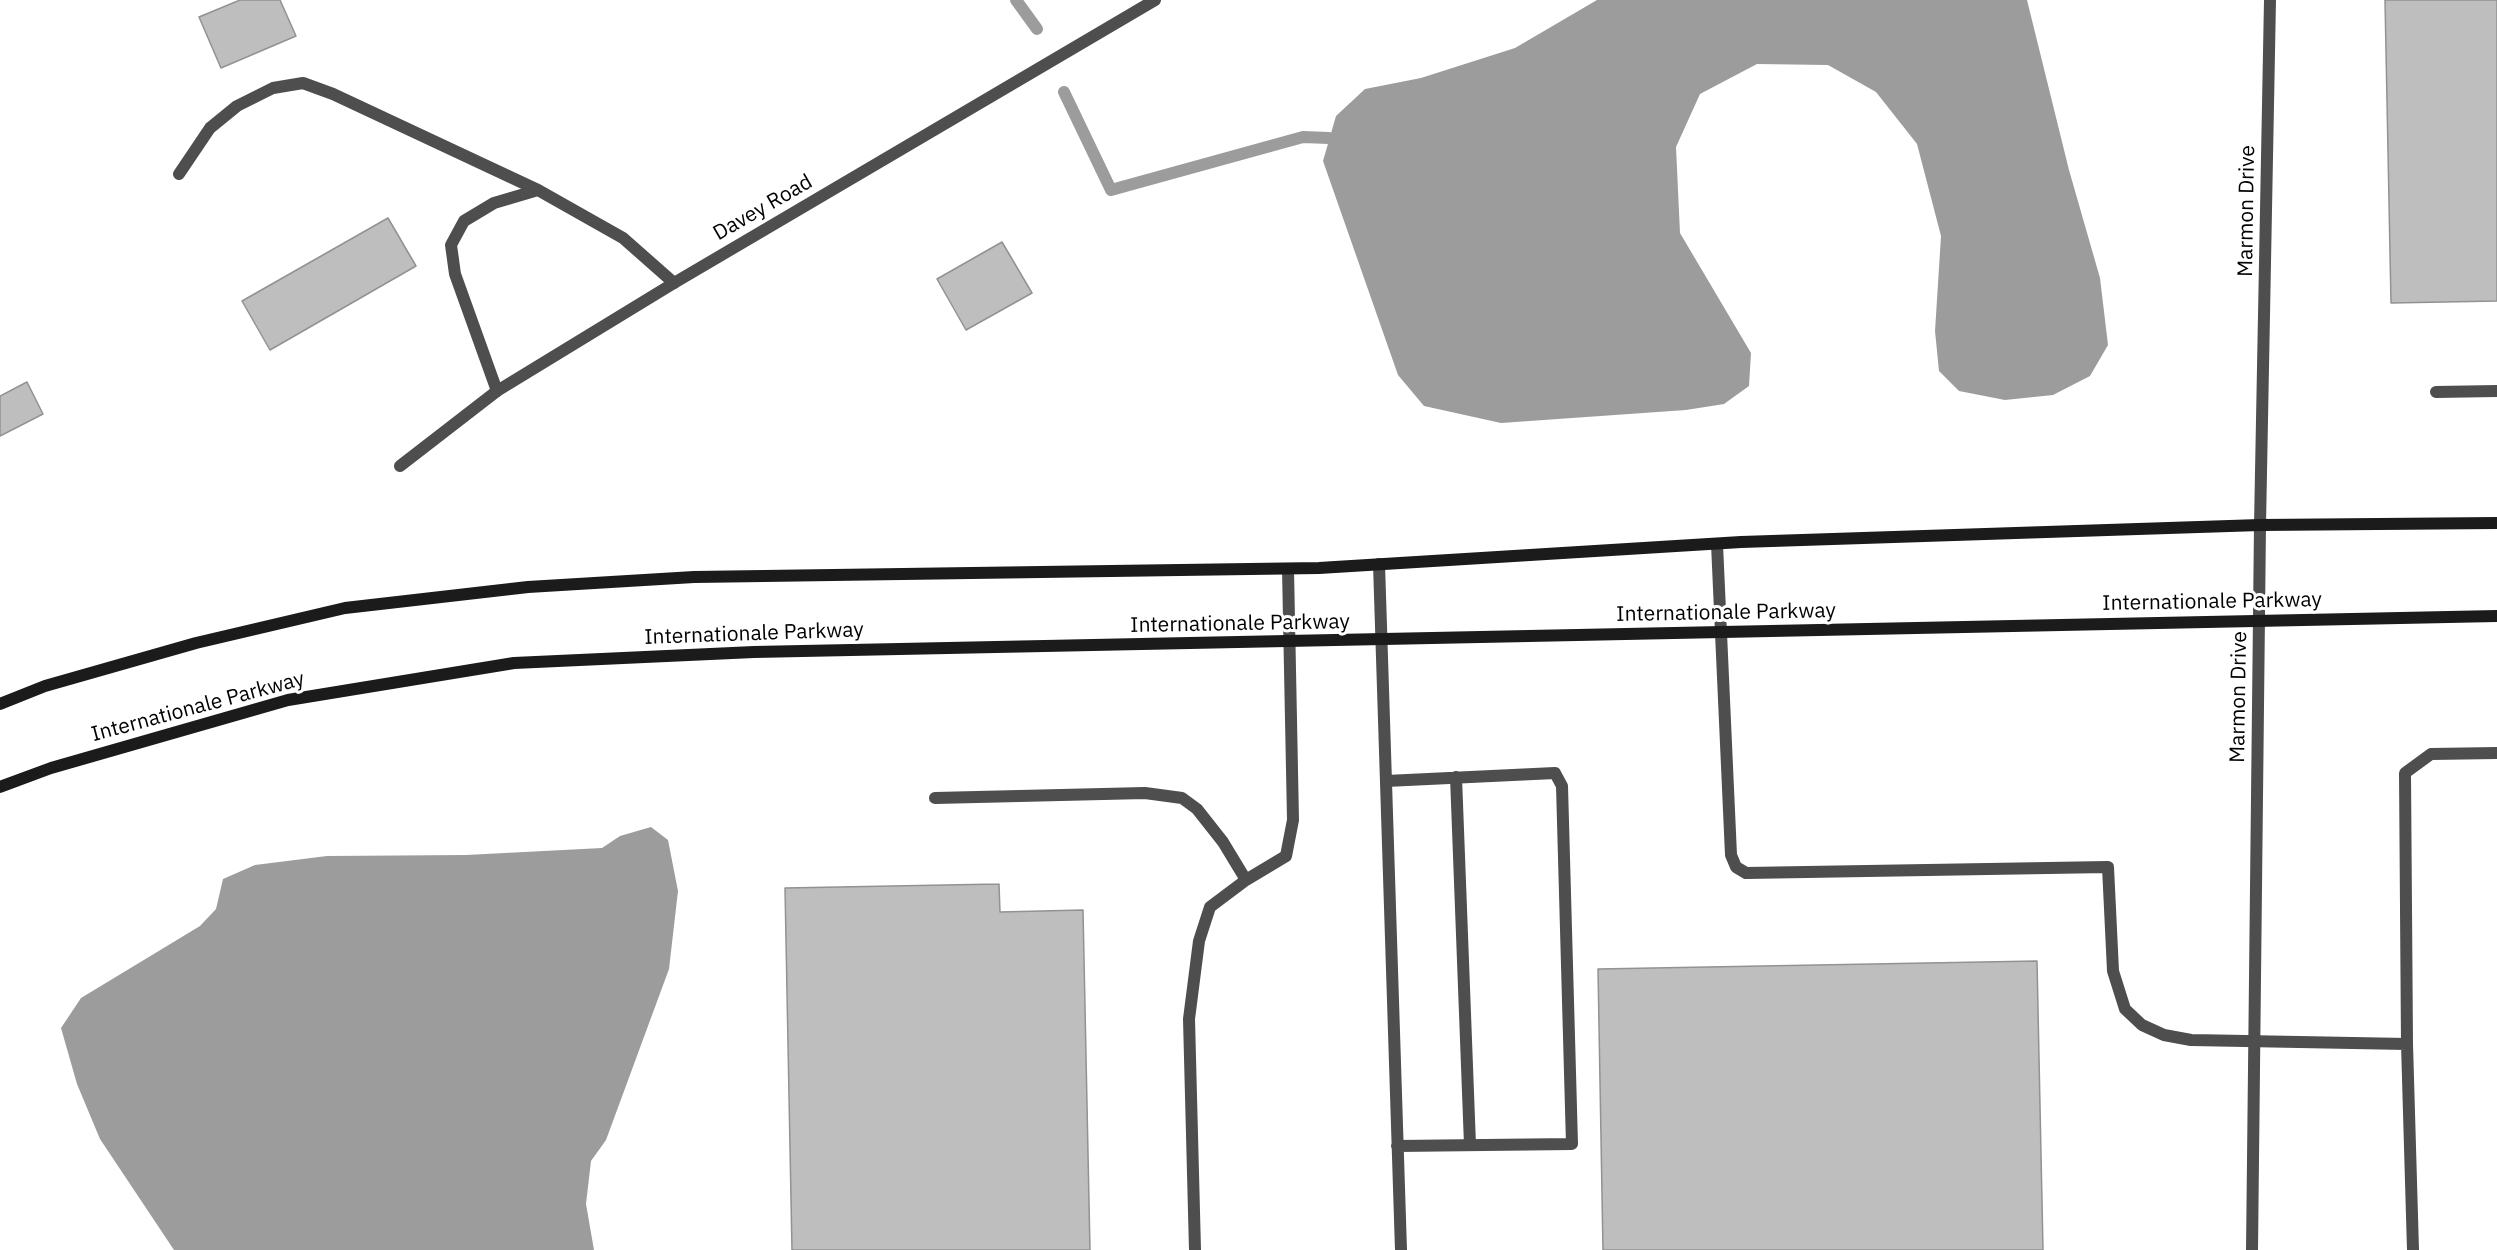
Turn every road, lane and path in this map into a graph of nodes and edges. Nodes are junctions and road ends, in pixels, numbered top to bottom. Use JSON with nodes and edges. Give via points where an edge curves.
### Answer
{"nodes":[{"id":1,"x":1155,"y":0,"type":"edge"},
{"id":2,"x":2270,"y":0,"type":"edge"},
{"id":3,"x":178,"y":174,"type":"dead end"},
{"id":4,"x":538,"y":190,"type":"junction"},
{"id":5,"x":674,"y":283,"type":"junction"},
{"id":6,"x":497,"y":391,"type":"junction"},
{"id":7,"x":2497,"y":391,"type":"edge"},
{"id":8,"x":2436,"y":392,"type":"dead end"},
{"id":9,"x":400,"y":466,"type":"dead end"},
{"id":10,"x":2497,"y":523,"type":"edge"},
{"id":11,"x":2260,"y":525,"type":"junction"},
{"id":12,"x":1717,"y":544,"type":"junction"},
{"id":13,"x":1379,"y":564,"type":"junction"},
{"id":14,"x":1288,"y":569,"type":"junction"},
{"id":15,"x":2497,"y":616,"type":"edge"},
{"id":16,"x":2259,"y":621,"type":"junction"},
{"id":17,"x":1720,"y":633,"type":"junction"},
{"id":18,"x":1383,"y":640,"type":"junction"},
{"id":19,"x":1291,"y":642,"type":"junction"},
{"id":20,"x":0,"y":704,"type":"edge"},
{"id":21,"x":2497,"y":753,"type":"edge"},
{"id":22,"x":1456,"y":777,"type":"junction"},
{"id":23,"x":1386,"y":781,"type":"junction"},
{"id":24,"x":0,"y":787,"type":"edge"},
{"id":25,"x":935,"y":798,"type":"dead end"},
{"id":26,"x":1246,"y":880,"type":"junction"},
{"id":27,"x":2254,"y":1043,"type":"junction"},
{"id":28,"x":2407,"y":1044,"type":"junction"},
{"id":29,"x":1470,"y":1145,"type":"junction"},
{"id":30,"x":1397,"y":1146,"type":"junction"},
{"id":31,"x":1195,"y":1250,"type":"edge"},
{"id":32,"x":1401,"y":1250,"type":"edge"},
{"id":33,"x":2252,"y":1250,"type":"edge"},
{"id":34,"x":2413,"y":1250,"type":"edge"}],
"edges":[{"from":1,"to":5,"type":"street","name":"Davey Road"},
{"from":2,"to":11,"type":"street","name":"Marmon Drive"},
{"from":3,"to":4,"type":"street","via":[[210,128],[237,106],[273,88],[303,84],[333,94]]},
{"from":4,"to":5,"type":"street","via":[[623,238]]},
{"from":4,"to":6,"type":"street","via":[[494,203],[464,222],[451,245],[455,274]]},
{"from":5,"to":6,"type":"street","name":"Davey Road"},
{"from":6,"to":9,"type":"street","name":"Davey Road"},
{"from":7,"to":8,"type":"street"},
{"from":10,"to":11,"type":"street"},
{"from":11,"to":12,"type":"street"},
{"from":11,"to":16,"type":"street","name":"Marmon Drive"},
{"from":12,"to":13,"type":"street"},
{"from":12,"to":17,"type":"street"},
{"from":13,"to":14,"type":"street"},
{"from":13,"to":18,"type":"street"},
{"from":14,"to":19,"type":"street"},
{"from":14,"to":20,"type":"street","via":[[694,577],[528,587],[345,608],[45,686]]},
{"from":15,"to":16,"type":"street","name":"Internationale Parkway"},
{"from":16,"to":17,"type":"street","name":"Internationale Parkway"},
{"from":16,"to":27,"type":"street","name":"Marmon Drive"},
{"from":17,"to":18,"type":"street","name":"Internationale Parkway"},
{"from":17,"to":27,"type":"street","via":[[1731,855],[1736,867],[1746,873],[2108,867],[2113,971],[2125,1009],[2142,1025],[2164,1035]]},
{"from":18,"to":19,"type":"street","name":"Internationale Parkway"},
{"from":18,"to":23,"type":"street"},
{"from":19,"to":24,"type":"street","name":"Internationale Parkway","via":[[754,652],[514,663],[288,700],[51,768]]},
{"from":19,"to":26,"type":"street","via":[[1293,820],[1286,856]]},
{"from":21,"to":28,"type":"street","via":[[2431,754],[2405,772]]},
{"from":22,"to":23,"type":"street"},
{"from":22,"to":29,"type":"street"},
{"from":22,"to":29,"type":"street","via":[[1555,773],[1562,786],[1572,1144]]},
{"from":23,"to":30,"type":"street"},
{"from":25,"to":26,"type":"street","via":[[1145,793],[1182,798],[1197,809],[1223,842]]},
{"from":26,"to":31,"type":"street","via":[[1210,907],[1199,941],[1189,1019]]},
{"from":27,"to":28,"type":"street"},
{"from":27,"to":33,"type":"street","name":"Marmon Drive"},
{"from":28,"to":34,"type":"street"},
{"from":29,"to":30,"type":"street"},
{"from":30,"to":32,"type":"street"}]}
